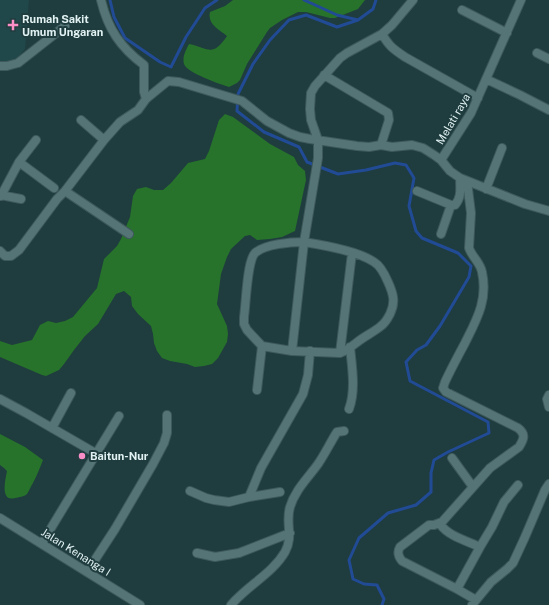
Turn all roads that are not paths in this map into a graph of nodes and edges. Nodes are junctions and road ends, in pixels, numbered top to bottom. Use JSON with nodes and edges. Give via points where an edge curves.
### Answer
{"nodes":[{"id":1,"x":101,"y":0,"type":"edge"},
{"id":2,"x":413,"y":0,"type":"edge"},
{"id":3,"x":521,"y":0,"type":"edge"},
{"id":4,"x":462,"y":10,"type":"dead end"},
{"id":5,"x":65,"y":26,"type":"dead end"},
{"id":6,"x":507,"y":33,"type":"junction"},
{"id":7,"x":382,"y":34,"type":"junction"},
{"id":8,"x":537,"y":53,"type":"dead end"},
{"id":9,"x":549,"y":59,"type":"edge"},
{"id":10,"x":0,"y":66,"type":"edge"},
{"id":11,"x":324,"y":75,"type":"junction"},
{"id":12,"x":486,"y":79,"type":"junction"},
{"id":13,"x":478,"y":98,"type":"junction"},
{"id":14,"x":146,"y":99,"type":"junction"},
{"id":15,"x":549,"y":110,"type":"edge"},
{"id":16,"x":81,"y":120,"type":"dead end"},
{"id":17,"x":36,"y":140,"type":"dead end"},
{"id":18,"x":104,"y":140,"type":"junction"},
{"id":19,"x":318,"y":140,"type":"junction"},
{"id":20,"x":381,"y":145,"type":"junction"},
{"id":21,"x":502,"y":148,"type":"dead end"},
{"id":22,"x":441,"y":160,"type":"junction"},
{"id":23,"x":20,"y":162,"type":"junction"},
{"id":24,"x":463,"y":180,"type":"junction"},
{"id":25,"x":54,"y":188,"type":"dead end"},
{"id":26,"x":486,"y":189,"type":"junction"},
{"id":27,"x":65,"y":191,"type":"junction"},
{"id":28,"x":417,"y":191,"type":"dead end"},
{"id":29,"x":1,"y":196,"type":"edge"},
{"id":30,"x":21,"y":199,"type":"dead end"},
{"id":31,"x":451,"y":205,"type":"junction"},
{"id":32,"x":549,"y":211,"type":"edge"},
{"id":33,"x":130,"y":234,"type":"dead end"},
{"id":34,"x":441,"y":234,"type":"dead end"},
{"id":35,"x":304,"y":242,"type":"junction"},
{"id":36,"x":0,"y":252,"type":"edge"},
{"id":37,"x":352,"y":253,"type":"junction"},
{"id":38,"x":262,"y":346,"type":"junction"},
{"id":39,"x":350,"y":347,"type":"junction"},
{"id":40,"x":292,"y":351,"type":"junction"},
{"id":41,"x":310,"y":351,"type":"junction"},
{"id":42,"x":340,"y":353,"type":"junction"},
{"id":43,"x":257,"y":390,"type":"dead end"},
{"id":44,"x":71,"y":393,"type":"dead end"},
{"id":45,"x":549,"y":395,"type":"edge"},
{"id":46,"x":0,"y":399,"type":"edge"},
{"id":47,"x":549,"y":407,"type":"edge"},
{"id":48,"x":349,"y":409,"type":"dead end"},
{"id":49,"x":167,"y":415,"type":"dead end"},
{"id":50,"x":119,"y":416,"type":"dead end"},
{"id":51,"x":52,"y":428,"type":"junction"},
{"id":52,"x":344,"y":431,"type":"dead end"},
{"id":53,"x":97,"y":454,"type":"junction"},
{"id":54,"x":452,"y":458,"type":"dead end"},
{"id":55,"x":518,"y":484,"type":"dead end"},
{"id":56,"x":549,"y":484,"type":"edge"},
{"id":57,"x":473,"y":487,"type":"junction"},
{"id":58,"x":190,"y":491,"type":"dead end"},
{"id":59,"x":280,"y":492,"type":"dead end"},
{"id":60,"x":249,"y":497,"type":"junction"},
{"id":61,"x":0,"y":518,"type":"edge"},
{"id":62,"x":440,"y":524,"type":"junction"},
{"id":63,"x":290,"y":533,"type":"junction"},
{"id":64,"x":42,"y":543,"type":"junction"},
{"id":65,"x":480,"y":547,"type":"junction"},
{"id":66,"x":197,"y":553,"type":"dead end"},
{"id":67,"x":88,"y":572,"type":"junction"},
{"id":68,"x":457,"y":589,"type":"junction"},
{"id":69,"x":474,"y":602,"type":"edge"},
{"id":70,"x":139,"y":605,"type":"edge"},
{"id":71,"x":232,"y":605,"type":"edge"}],
"edges":[{"from":1,"to":14,"type":"street","via":[[116,38],[144,65]]},
{"from":2,"to":7,"type":"street"},
{"from":3,"to":6,"type":"street","name":"Melati raya"},
{"from":4,"to":6,"type":"street"},
{"from":5,"to":10,"type":"street","via":[[18,63]]},
{"from":6,"to":12,"type":"street","name":"Melati raya"},
{"from":7,"to":11,"type":"street","via":[[347,53]]},
{"from":7,"to":13,"type":"street","via":[[390,46],[404,57]]},
{"from":8,"to":9,"type":"street"},
{"from":11,"to":19,"type":"street","via":[[311,93],[310,100]]},
{"from":11,"to":20,"type":"street","via":[[388,113],[389,120]]},
{"from":12,"to":13,"type":"street","name":"Melati raya"},
{"from":12,"to":15,"type":"street"},
{"from":13,"to":22,"type":"street","name":"Melati raya"},
{"from":14,"to":18,"type":"street","via":[[138,110],[120,122]]},
{"from":14,"to":19,"type":"street","via":[[168,81],[179,82],[238,100],[289,133]]},
{"from":16,"to":18,"type":"street"},
{"from":17,"to":23,"type":"street"},
{"from":18,"to":27,"type":"street"},
{"from":19,"to":20,"type":"street","via":[[369,147]]},
{"from":19,"to":35,"type":"street","via":[[318,158]]},
{"from":20,"to":22,"type":"street","via":[[418,146]]},
{"from":21,"to":26,"type":"street"},
{"from":22,"to":24,"type":"street","name":"Melati raya","via":[[450,171]]},
{"from":23,"to":25,"type":"street"},
{"from":23,"to":29,"type":"street"},
{"from":24,"to":26,"type":"street","name":"Melati raya"},
{"from":24,"to":31,"type":"street","via":[[460,196],[456,204]]},
{"from":24,"to":57,"type":"street","via":[[471,213],[469,248],[482,271],[483,299],[479,314],[443,388],[446,392],[518,428],[523,436],[521,443],[490,468]]},
{"from":26,"to":32,"type":"street","name":"Melati raya"},
{"from":27,"to":33,"type":"street"},
{"from":27,"to":36,"type":"street","via":[[14,255],[5,256]]},
{"from":28,"to":31,"type":"street"},
{"from":29,"to":30,"type":"street"},
{"from":31,"to":34,"type":"street"},
{"from":35,"to":37,"type":"street"},
{"from":35,"to":38,"type":"street","via":[[288,242],[263,249],[256,252],[252,258],[244,324]]},
{"from":35,"to":40,"type":"street"},
{"from":37,"to":39,"type":"street","via":[[376,263],[392,291],[394,301],[383,325]]},
{"from":37,"to":42,"type":"street"},
{"from":38,"to":40,"type":"street"},
{"from":38,"to":43,"type":"street"},
{"from":39,"to":42,"type":"street"},
{"from":39,"to":48,"type":"street","via":[[353,382]]},
{"from":40,"to":41,"type":"street"},
{"from":41,"to":42,"type":"street"},
{"from":41,"to":60,"type":"street","via":[[303,394],[261,468]]},
{"from":44,"to":51,"type":"street"},
{"from":45,"to":47,"type":"street"},
{"from":46,"to":51,"type":"street"},
{"from":49,"to":67,"type":"street","via":[[164,443]]},
{"from":50,"to":53,"type":"street"},
{"from":51,"to":53,"type":"street"},
{"from":52,"to":63,"type":"street","via":[[337,432],[295,496],[289,513]]},
{"from":53,"to":64,"type":"street"},
{"from":54,"to":57,"type":"street"},
{"from":55,"to":65,"type":"street","via":[[504,502]]},
{"from":56,"to":69,"type":"street","via":[[513,563],[491,582]]},
{"from":57,"to":62,"type":"street"},
{"from":58,"to":60,"type":"street","via":[[206,498],[229,502]]},
{"from":59,"to":60,"type":"street"},
{"from":61,"to":64,"type":"street","name":"Jalan Kenanga I"},
{"from":62,"to":65,"type":"street","via":[[451,534]]},
{"from":62,"to":68,"type":"street","via":[[430,525],[400,547],[399,558]]},
{"from":63,"to":66,"type":"street","via":[[239,553],[215,557]]},
{"from":63,"to":71,"type":"street","via":[[290,541],[280,561]]},
{"from":64,"to":67,"type":"street","name":"Jalan Kenanga I"},
{"from":65,"to":68,"type":"street"},
{"from":67,"to":70,"type":"street","name":"Jalan Kenanga I"},
{"from":68,"to":69,"type":"street"}]}
